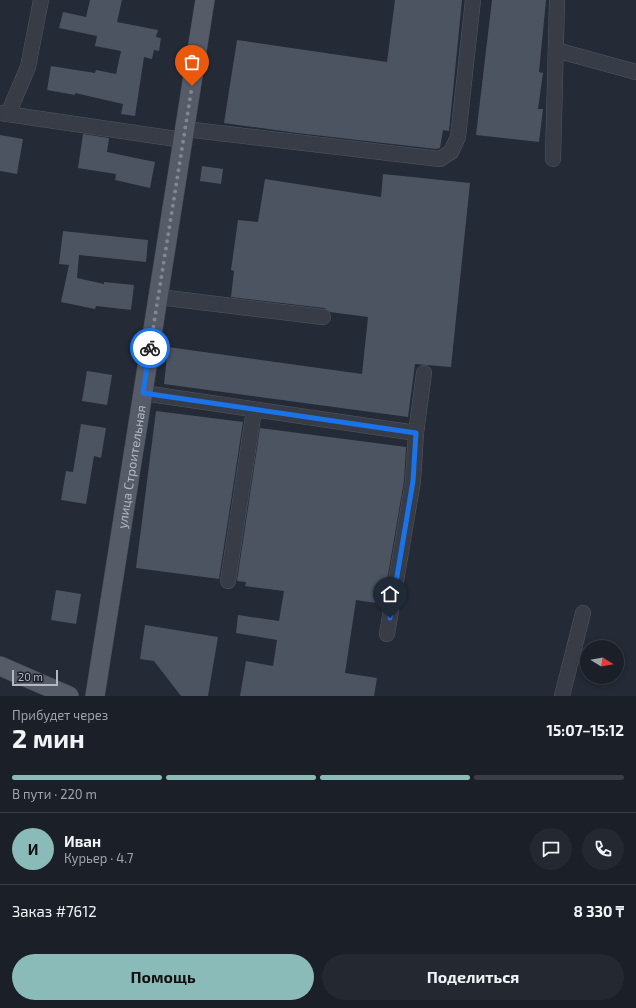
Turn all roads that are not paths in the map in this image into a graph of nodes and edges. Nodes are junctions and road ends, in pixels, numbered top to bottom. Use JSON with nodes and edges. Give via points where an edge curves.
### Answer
{"nodes":[{"id":1,"x":41,"y":0,"type":"edge"},
{"id":2,"x":205,"y":0,"type":"edge"},
{"id":3,"x":473,"y":0,"type":"edge"},
{"id":4,"x":557,"y":0,"type":"edge"},
{"id":5,"x":556,"y":50,"type":"junction"},
{"id":6,"x":636,"y":72,"type":"edge"},
{"id":7,"x":4,"y":114,"type":"edge"},
{"id":8,"x":184,"y":135,"type":"junction"},
{"id":9,"x":553,"y":159,"type":"dead end"},
{"id":10,"x":159,"y":297,"type":"junction"},
{"id":11,"x":322,"y":317,"type":"dead end"},
{"id":12,"x":424,"y":373,"type":"dead end"},
{"id":13,"x":143,"y":393,"type":"junction"},
{"id":14,"x":254,"y":410,"type":"junction"},
{"id":15,"x":416,"y":433,"type":"junction"},
{"id":16,"x":228,"y":582,"type":"dead end"},
{"id":17,"x":584,"y":613,"type":"dead end"},
{"id":18,"x":387,"y":634,"type":"dead end"},
{"id":19,"x":0,"y":666,"type":"edge"},
{"id":20,"x":69,"y":696,"type":"edge"},
{"id":21,"x":95,"y":696,"type":"edge"},
{"id":22,"x":562,"y":696,"type":"edge"}],
"edges":[{"from":1,"to":7,"type":"street","via":[[28,67]]},
{"from":2,"to":8,"type":"main road","name":"улица Строительная"},
{"from":3,"to":8,"type":"street","via":[[458,137],[450,152],[440,159]]},
{"from":4,"to":5,"type":"street"},
{"from":5,"to":6,"type":"street"},
{"from":5,"to":9,"type":"street"},
{"from":7,"to":8,"type":"street"},
{"from":8,"to":10,"type":"main road","name":"улица Строительная"},
{"from":10,"to":11,"type":"street"},
{"from":10,"to":13,"type":"main road","name":"улица Строительная"},
{"from":12,"to":15,"type":"street"},
{"from":13,"to":14,"type":"street"},
{"from":13,"to":21,"type":"main road","name":"улица Строительная"},
{"from":14,"to":15,"type":"street"},
{"from":14,"to":16,"type":"street"},
{"from":15,"to":18,"type":"street","via":[[413,481]]},
{"from":17,"to":22,"type":"street"},
{"from":19,"to":20,"type":"main road"}]}
